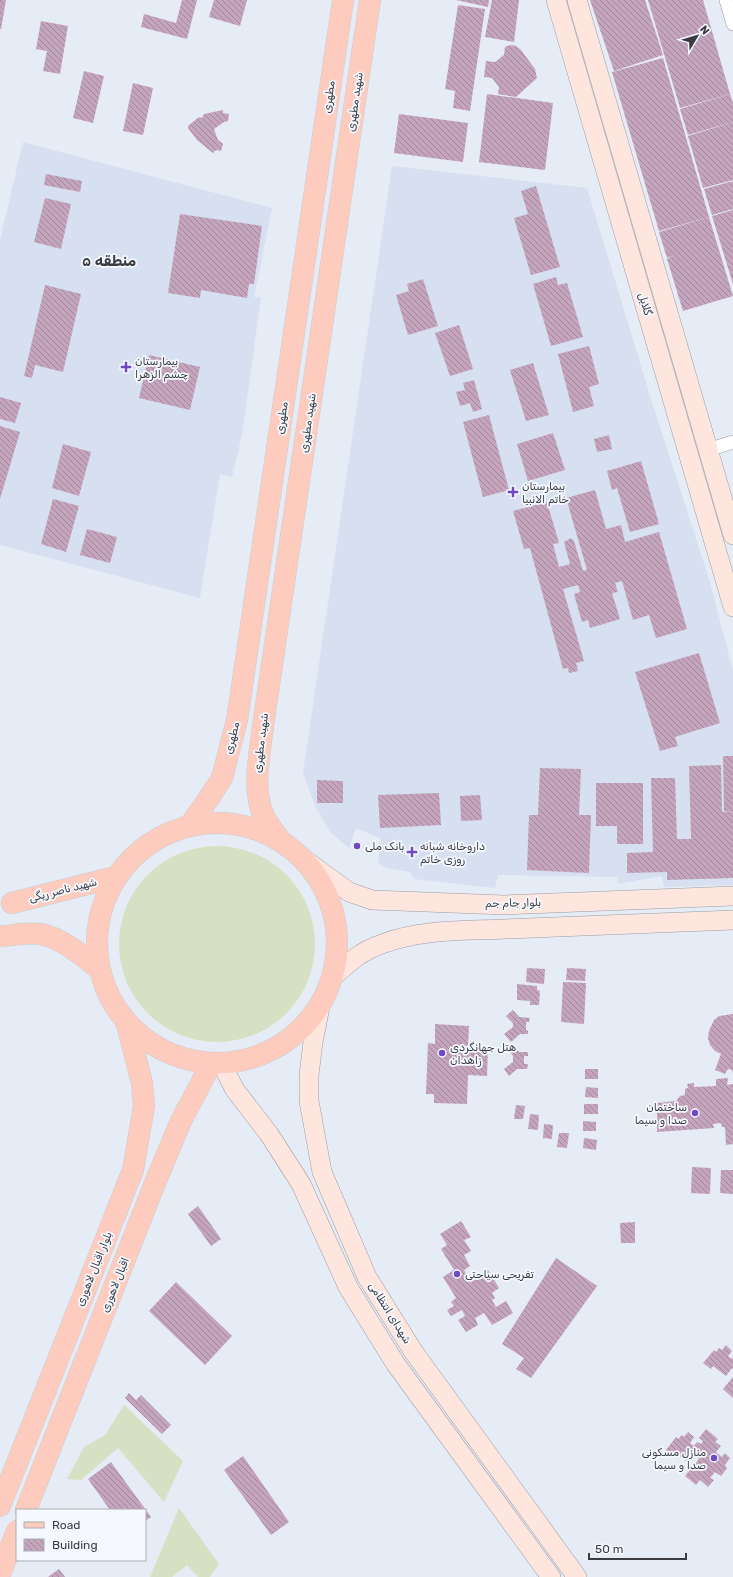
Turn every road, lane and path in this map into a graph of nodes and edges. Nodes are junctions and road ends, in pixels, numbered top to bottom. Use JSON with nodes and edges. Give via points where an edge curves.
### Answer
{"nodes":[{"id":1,"x":343,"y":0,"type":"edge"},
{"id":2,"x":370,"y":0,"type":"edge"},
{"id":3,"x":556,"y":0,"type":"edge"},
{"id":4,"x":577,"y":0,"type":"edge"},
{"id":5,"x":726,"y":0,"type":"edge"},
{"id":6,"x":733,"y":24,"type":"edge"},
{"id":7,"x":733,"y":442,"type":"edge"},
{"id":8,"x":708,"y":450,"type":"junction"},
{"id":9,"x":733,"y":536,"type":"edge"},
{"id":10,"x":733,"y":607,"type":"edge"},
{"id":11,"x":190,"y":825,"type":"junction"},
{"id":12,"x":280,"y":840,"type":"junction"},
{"id":13,"x":305,"y":860,"type":"junction"},
{"id":14,"x":114,"y":877,"type":"junction"},
{"id":15,"x":733,"y":896,"type":"edge"},
{"id":16,"x":12,"y":903,"type":"dead end"},
{"id":17,"x":733,"y":920,"type":"edge"},
{"id":18,"x":3,"y":936,"type":"dead end"},
{"id":19,"x":98,"y":968,"type":"junction"},
{"id":20,"x":332,"y":978,"type":"junction"},
{"id":21,"x":320,"y":1007,"type":"junction"},
{"id":22,"x":127,"y":1024,"type":"junction"},
{"id":23,"x":216,"y":1064,"type":"junction"},
{"id":24,"x":454,"y":1409,"type":"junction"},
{"id":25,"x":437,"y":1420,"type":"junction"},
{"id":26,"x":0,"y":1506,"type":"edge"},
{"id":27,"x":26,"y":1509,"type":"edge"},
{"id":28,"x":16,"y":1534,"type":"edge"},
{"id":29,"x":0,"y":1574,"type":"edge"},
{"id":30,"x":551,"y":1577,"type":"edge"},
{"id":31,"x":576,"y":1577,"type":"edge"}],
"edges":[{"from":1,"to":11,"type":"main road","name":"مطهری","via":[[237,720],[222,778]]},
{"from":2,"to":12,"type":"main road","name":"شهید مطهری","via":[[257,778],[261,809]]},
{"from":3,"to":10,"type":"main road","name":"گلایل"},
{"from":4,"to":8,"type":"main road","name":"گلایل"},
{"from":5,"to":6,"type":"street"},
{"from":7,"to":8,"type":"street"},
{"from":8,"to":9,"type":"main road","name":"گلایل"},
{"from":11,"to":12,"type":"main road","via":[[221,822],[252,827]]},
{"from":11,"to":14,"type":"main road","via":[[160,835],[135,853]]},
{"from":12,"to":13,"type":"main road"},
{"from":13,"to":15,"type":"main road","name":"بلوار جام جم","via":[[349,892],[372,900],[504,905]]},
{"from":13,"to":20,"type":"main road","via":[[323,886],[334,915],[337,947]]},
{"from":14,"to":16,"type":"main road","name":"شهید ناصر ریگی"},
{"from":14,"to":19,"type":"main road","via":[[101,906],[96,937]]},
{"from":17,"to":20,"type":"main road","via":[[453,931],[402,938],[361,953]]},
{"from":18,"to":19,"type":"main road","via":[[41,934],[64,943]]},
{"from":19,"to":22,"type":"main road","via":[[109,998]]},
{"from":20,"to":21,"type":"main road"},
{"from":21,"to":23,"type":"main road","via":[[300,1032],[274,1050],[244,1061]]},
{"from":21,"to":24,"type":"main road","name":"شهدای انتظامی","via":[[310,1068],[309,1101],[322,1172],[368,1277],[413,1351]]},
{"from":22,"to":23,"type":"main road","via":[[152,1045],[181,1058]]},
{"from":22,"to":26,"type":"main road","name":"بلوار اقبال لاهوری","via":[[142,1083],[144,1106],[133,1170]]},
{"from":23,"to":25,"type":"main road","name":"شهدای انتظامی","via":[[269,1134],[301,1184],[348,1287],[395,1363]]},
{"from":23,"to":27,"type":"main road","name":"اقبال لاهوری","via":[[181,1121]]},
{"from":24,"to":25,"type":"main road"},
{"from":24,"to":31,"type":"main road","name":"شهدای انتظامی"},
{"from":25,"to":30,"type":"main road","name":"شهدای انتظامی"},
{"from":28,"to":29,"type":"main road"}]}
